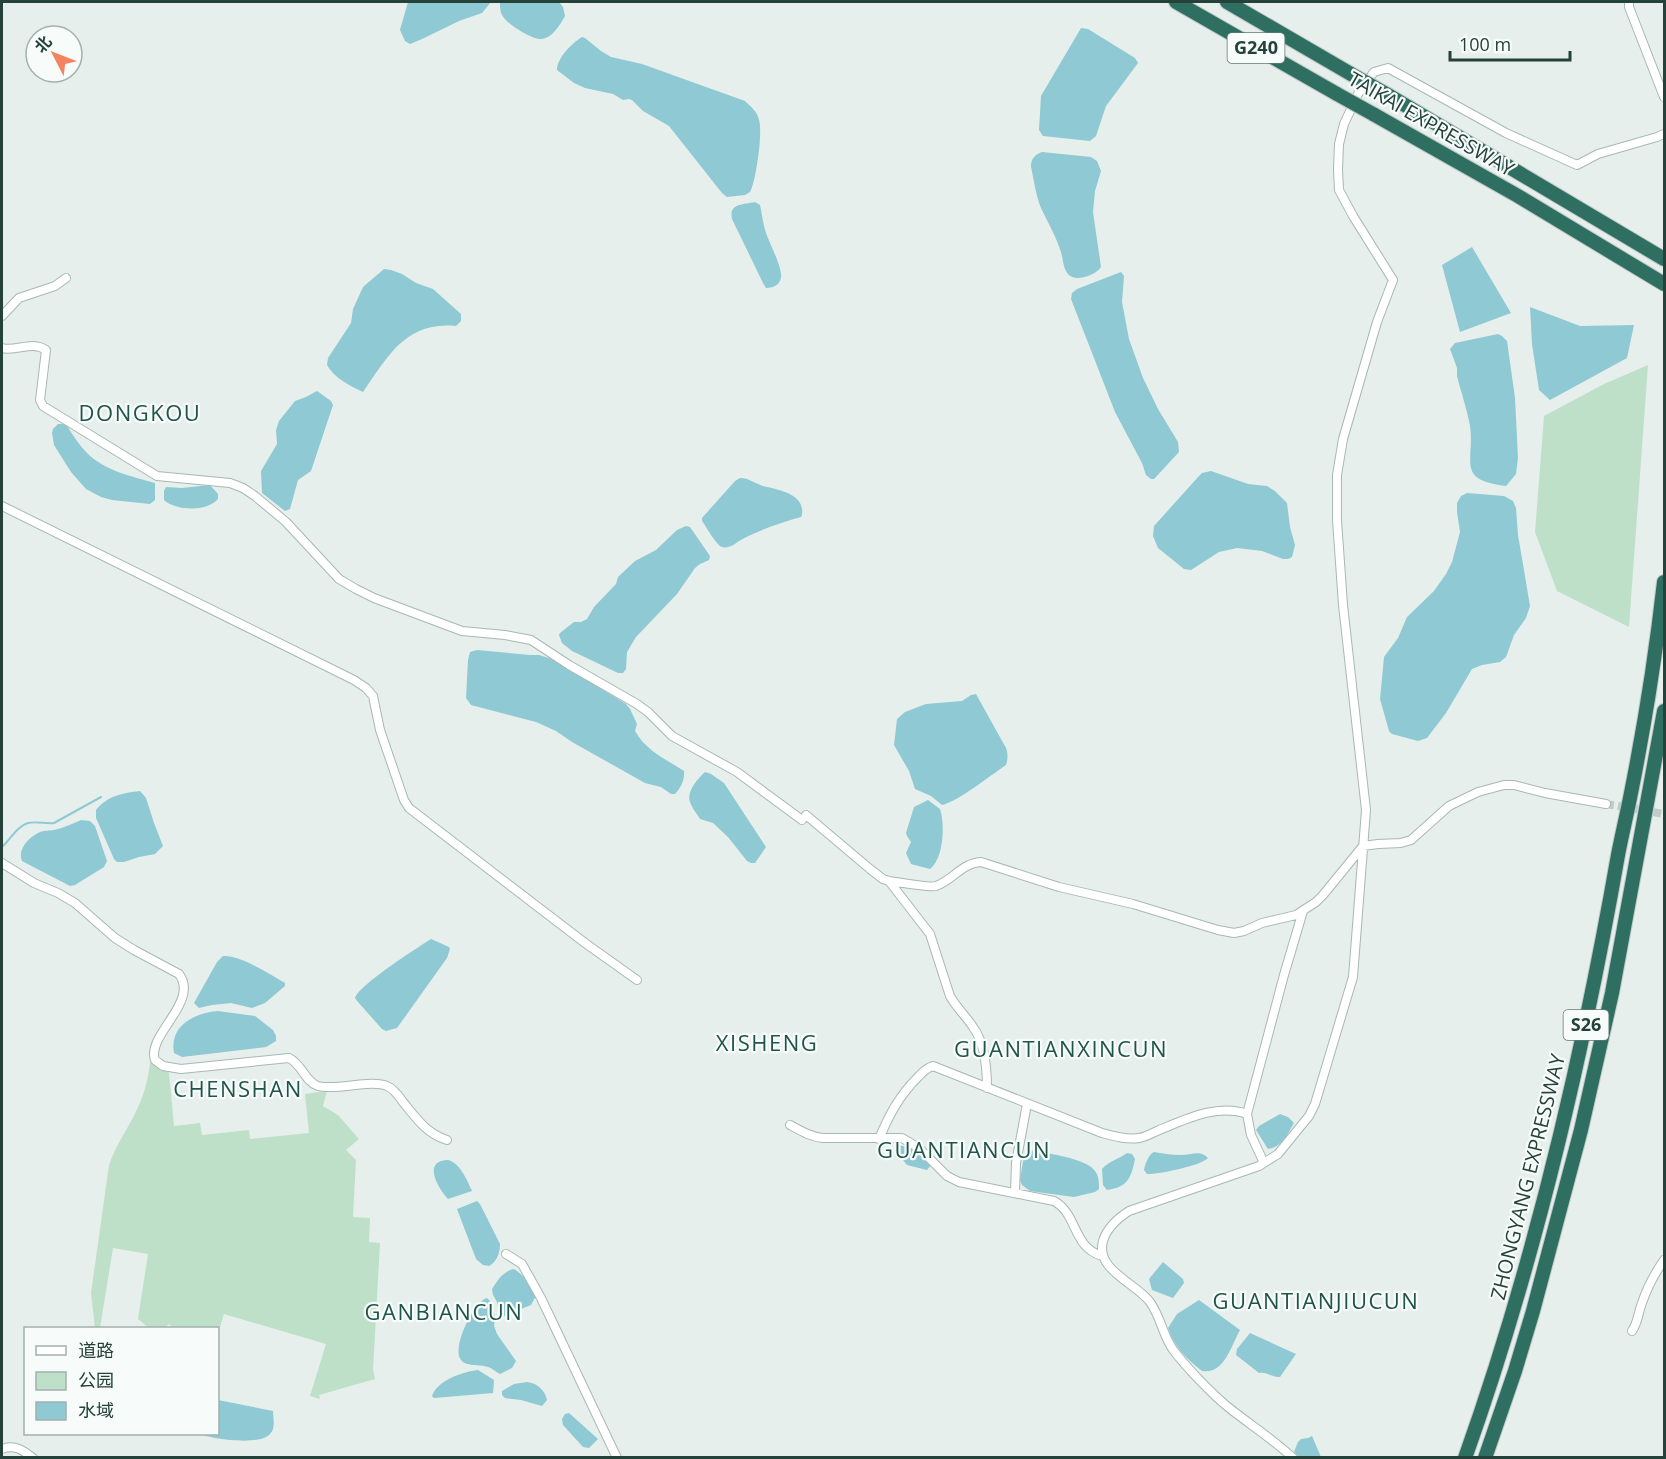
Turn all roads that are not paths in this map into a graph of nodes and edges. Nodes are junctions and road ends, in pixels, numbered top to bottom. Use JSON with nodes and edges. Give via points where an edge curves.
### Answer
{"nodes":[{"id":1,"x":1176,"y":2,"type":"edge"},
{"id":2,"x":1227,"y":2,"type":"edge"},
{"id":3,"x":1629,"y":2,"type":"edge"},
{"id":4,"x":1665,"y":97,"type":"edge"},
{"id":5,"x":1665,"y":134,"type":"edge"},
{"id":6,"x":1528,"y":177,"type":"junction"},
{"id":7,"x":1518,"y":196,"type":"junction"},
{"id":8,"x":1665,"y":259,"type":"edge"},
{"id":9,"x":66,"y":278,"type":"dead end"},
{"id":10,"x":1665,"y":284,"type":"edge"},
{"id":11,"x":2,"y":316,"type":"edge"},
{"id":12,"x":2,"y":348,"type":"edge"},
{"id":13,"x":2,"y":506,"type":"edge"},
{"id":14,"x":1665,"y":582,"type":"edge"},
{"id":15,"x":1665,"y":711,"type":"edge"},
{"id":16,"x":1606,"y":804,"type":"tunnel mouth"},
{"id":17,"x":1363,"y":846,"type":"junction"},
{"id":18,"x":2,"y":863,"type":"edge"},
{"id":19,"x":889,"y":881,"type":"junction"},
{"id":20,"x":1303,"y":911,"type":"junction"},
{"id":21,"x":637,"y":980,"type":"dead end"},
{"id":22,"x":987,"y":1088,"type":"junction"},
{"id":23,"x":1027,"y":1104,"type":"junction"},
{"id":24,"x":1247,"y":1114,"type":"junction"},
{"id":25,"x":790,"y":1125,"type":"dead end"},
{"id":26,"x":879,"y":1139,"type":"junction"},
{"id":27,"x":447,"y":1140,"type":"dead end"},
{"id":28,"x":1264,"y":1163,"type":"junction"},
{"id":29,"x":1015,"y":1192,"type":"junction"},
{"id":30,"x":506,"y":1254,"type":"dead end"},
{"id":31,"x":1102,"y":1256,"type":"junction"},
{"id":32,"x":1665,"y":1260,"type":"edge"},
{"id":33,"x":1632,"y":1331,"type":"dead end"},
{"id":34,"x":2,"y":1449,"type":"edge"},
{"id":35,"x":1292,"y":1457,"type":"edge"},
{"id":36,"x":33,"y":1458,"type":"edge"},
{"id":37,"x":617,"y":1458,"type":"edge"},
{"id":38,"x":1465,"y":1458,"type":"edge"},
{"id":39,"x":1485,"y":1458,"type":"edge"}],
"edges":[{"from":1,"to":7,"type":"highway","name":"TAIKAI EXPRESSWAY","number":"G240","bridge":true},
{"from":2,"to":6,"type":"highway","name":"TAIKAI EXPRESSWAY","number":"G240","bridge":true},
{"from":3,"to":4,"type":"street"},
{"from":5,"to":17,"type":"street","via":[[1598,154],[1577,165],[1506,133],[1388,68],[1374,72],[1344,124],[1339,144],[1339,190],[1393,280],[1343,438],[1337,476],[1343,605],[1366,810]]},
{"from":6,"to":7,"type":"highway"},
{"from":6,"to":8,"type":"highway","name":"TAIKAI EXPRESSWAY","number":"G240"},
{"from":7,"to":10,"type":"highway","name":"TAIKAI EXPRESSWAY","number":"G240"},
{"from":9,"to":11,"type":"street","via":[[55,286],[19,298]]},
{"from":12,"to":19,"type":"street","via":[[45,348],[40,400],[43,406],[154,475],[230,483],[243,488],[286,522],[339,579],[374,598],[462,631],[531,640],[637,704],[672,736],[737,772]]},
{"from":13,"to":21,"type":"street","via":[[366,688],[375,699],[380,730],[409,808]]},
{"from":14,"to":38,"type":"highway","name":"ZHONGYANG EXPRESSWAY","number":"S26","via":[[1640,746],[1579,1057],[1518,1296]]},
{"from":15,"to":39,"type":"highway","name":"ZHONGYANG EXPRESSWAY","number":"S26","via":[[1612,993],[1581,1130],[1533,1311]]},
{"from":16,"to":17,"type":"street","via":[[1504,785],[1449,806],[1411,840]]},
{"from":17,"to":20,"type":"street","via":[[1323,895]]},
{"from":17,"to":28,"type":"street","via":[[1353,977],[1315,1104],[1285,1148]]},
{"from":18,"to":27,"type":"street","via":[[58,892],[115,938],[183,979],[184,993],[154,1050],[155,1060],[163,1066],[181,1069],[289,1058],[321,1087],[388,1086],[428,1131]]},
{"from":19,"to":20,"type":"street","via":[[933,886],[969,864],[981,862],[1234,933]]},
{"from":19,"to":22,"type":"street","via":[[930,934],[950,996],[978,1035]]},
{"from":20,"to":24,"type":"street"},
{"from":22,"to":23,"type":"street"},
{"from":22,"to":26,"type":"street","via":[[930,1066],[904,1091]]},
{"from":23,"to":24,"type":"street","via":[[1102,1133],[1135,1138],[1205,1113]]},
{"from":23,"to":29,"type":"street"},
{"from":24,"to":28,"type":"street","via":[[1251,1135]]},
{"from":25,"to":26,"type":"street","via":[[817,1138]]},
{"from":26,"to":29,"type":"street","via":[[908,1141],[959,1182]]},
{"from":28,"to":31,"type":"street","via":[[1129,1211],[1108,1231],[1102,1243]]},
{"from":29,"to":31,"type":"street","via":[[1063,1206],[1084,1246]]},
{"from":30,"to":37,"type":"street","via":[[522,1264],[542,1298]]},
{"from":31,"to":35,"type":"street","via":[[1108,1266],[1148,1299],[1172,1349],[1200,1380],[1225,1405]]},
{"from":32,"to":33,"type":"street","via":[[1649,1286]]},
{"from":34,"to":36,"type":"street","via":[[21,1449]]}]}
